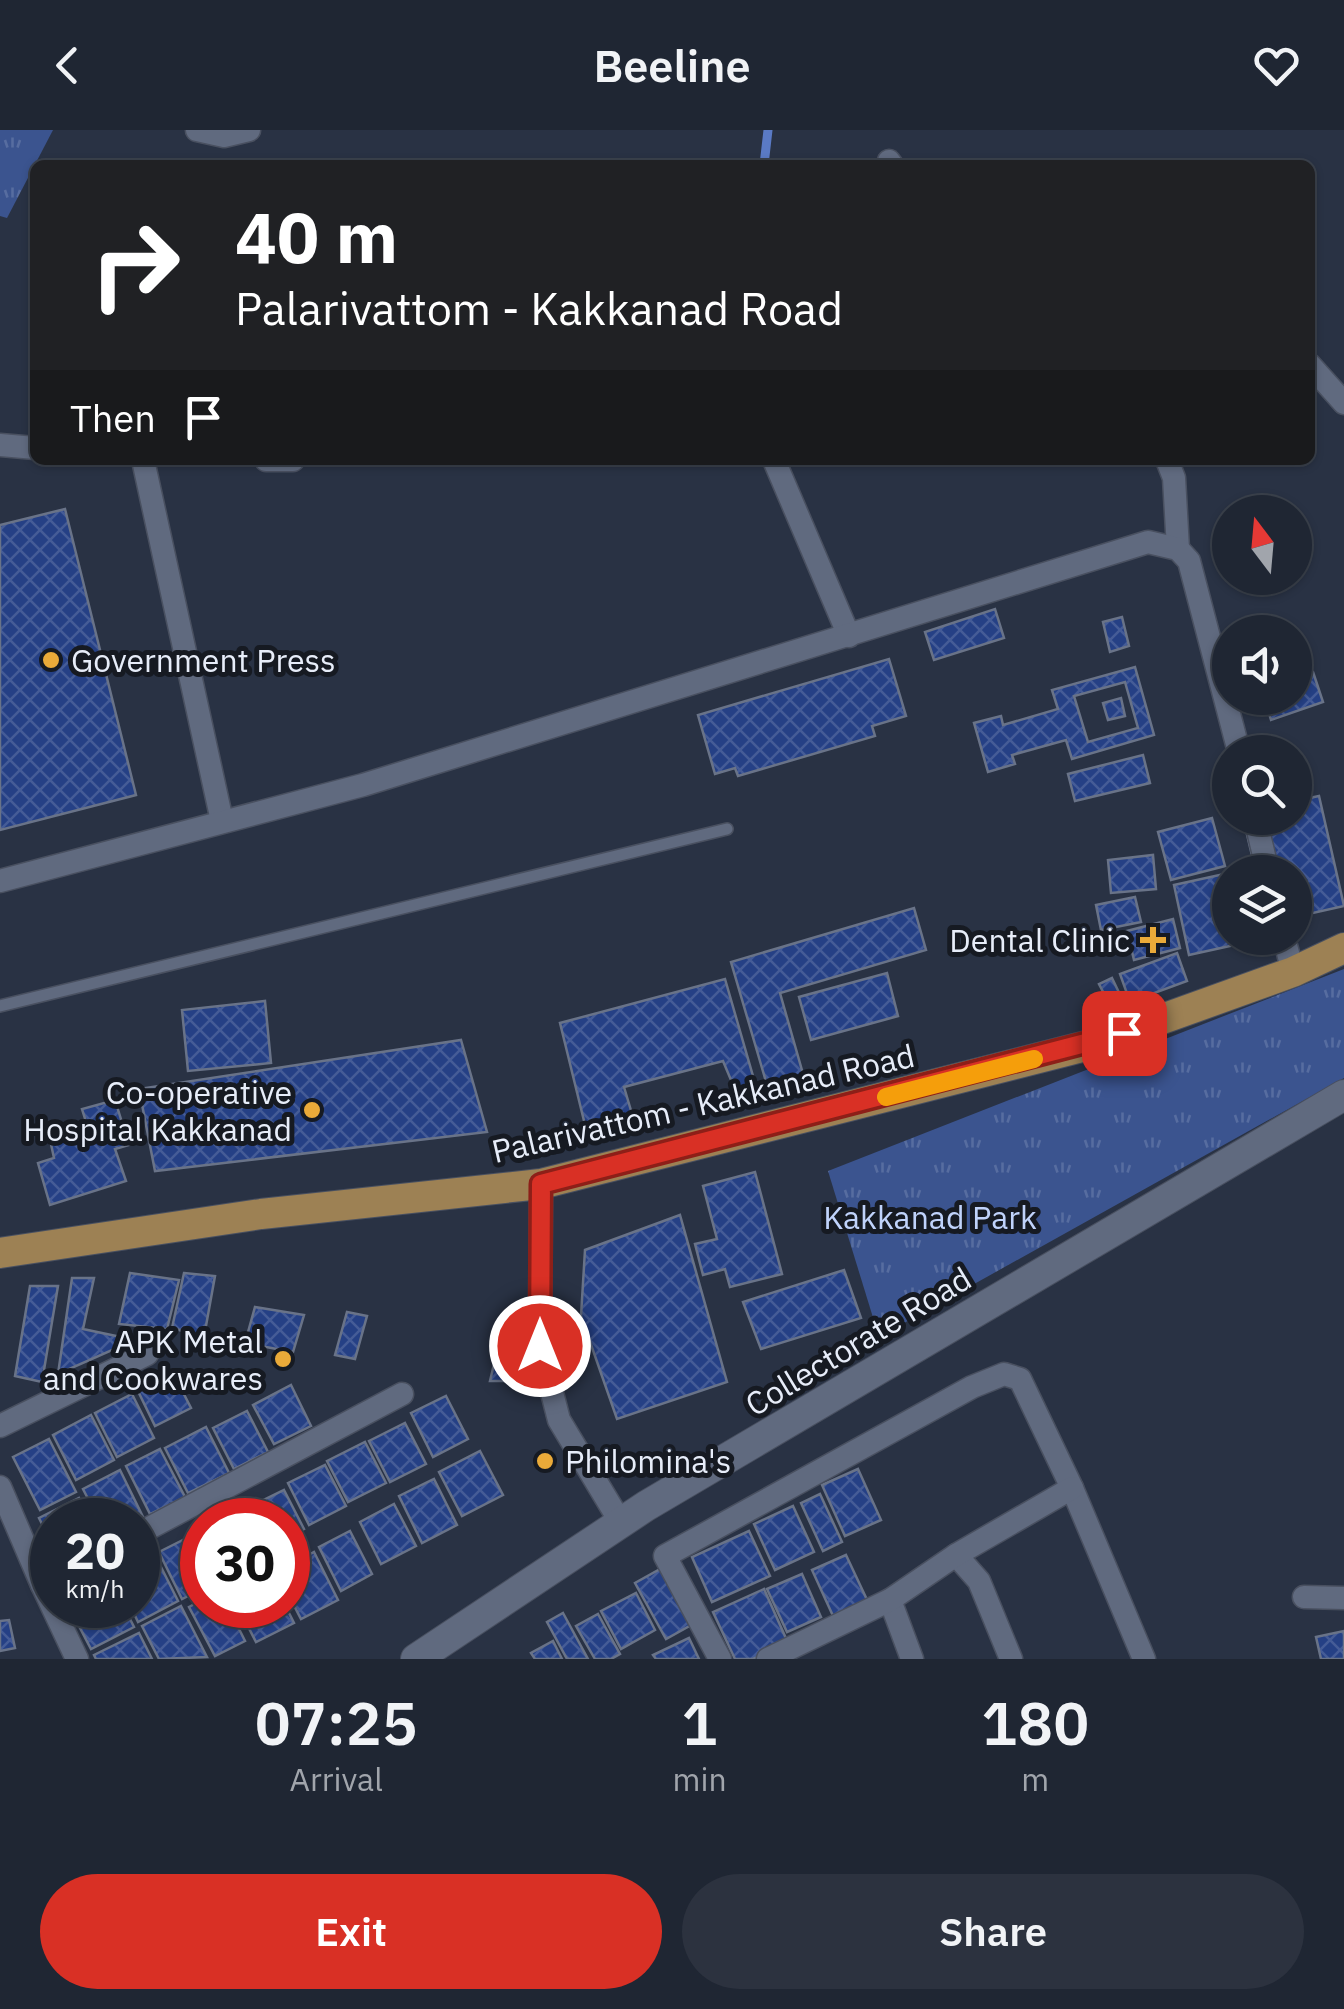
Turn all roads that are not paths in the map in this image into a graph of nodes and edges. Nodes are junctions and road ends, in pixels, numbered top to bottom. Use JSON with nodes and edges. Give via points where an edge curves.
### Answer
{"nodes":[{"id":1,"x":197,"y":130,"type":"edge"},
{"id":2,"x":249,"y":130,"type":"edge"},
{"id":3,"x":1315,"y":371,"type":"edge"},
{"id":4,"x":1344,"y":403,"type":"edge"},
{"id":5,"x":0,"y":444,"type":"edge"},
{"id":6,"x":30,"y":447,"type":"edge"},
{"id":7,"x":145,"y":465,"type":"edge"},
{"id":8,"x":776,"y":465,"type":"edge"},
{"id":9,"x":1169,"y":465,"type":"edge"},
{"id":10,"x":1178,"y":549,"type":"junction"},
{"id":11,"x":849,"y":636,"type":"junction"},
{"id":12,"x":1234,"y":735,"type":"edge"},
{"id":13,"x":222,"y":821,"type":"junction"},
{"id":14,"x":727,"y":829,"type":"dead end"},
{"id":15,"x":0,"y":881,"type":"edge"},
{"id":16,"x":1344,"y":948,"type":"edge"},
{"id":17,"x":1288,"y":955,"type":"edge"},
{"id":18,"x":1293,"y":972,"type":"junction"},
{"id":19,"x":0,"y":1006,"type":"edge"},
{"id":20,"x":1344,"y":1095,"type":"edge"},
{"id":21,"x":541,"y":1184,"type":"junction"},
{"id":22,"x":0,"y":1253,"type":"edge"},
{"id":23,"x":146,"y":1354,"type":"dead end"},
{"id":24,"x":402,"y":1394,"type":"dead end"},
{"id":25,"x":0,"y":1426,"type":"edge"},
{"id":26,"x":0,"y":1487,"type":"edge"},
{"id":27,"x":1072,"y":1488,"type":"junction"},
{"id":28,"x":160,"y":1522,"type":"edge"},
{"id":29,"x":621,"y":1523,"type":"junction"},
{"id":30,"x":30,"y":1548,"type":"edge"},
{"id":31,"x":956,"y":1555,"type":"junction"},
{"id":32,"x":1304,"y":1597,"type":"dead end"},
{"id":33,"x":1344,"y":1598,"type":"edge"},
{"id":34,"x":890,"y":1600,"type":"junction"},
{"id":35,"x":64,"y":1628,"type":"edge"},
{"id":36,"x":76,"y":1659,"type":"edge"},
{"id":37,"x":416,"y":1659,"type":"edge"},
{"id":38,"x":720,"y":1659,"type":"edge"},
{"id":39,"x":768,"y":1659,"type":"edge"},
{"id":40,"x":912,"y":1659,"type":"edge"},
{"id":41,"x":1011,"y":1659,"type":"edge"},
{"id":42,"x":1144,"y":1659,"type":"edge"}],
"edges":[{"from":1,"to":2,"type":"street","via":[[224,136]]},
{"from":3,"to":4,"type":"street"},
{"from":5,"to":6,"type":"street"},
{"from":7,"to":13,"type":"street"},
{"from":8,"to":11,"type":"street"},
{"from":9,"to":10,"type":"street"},
{"from":10,"to":11,"type":"street","via":[[1128,544]]},
{"from":10,"to":12,"type":"street","via":[[1189,561]]},
{"from":11,"to":13,"type":"street","via":[[363,785]]},
{"from":13,"to":15,"type":"street"},
{"from":14,"to":19,"type":"lane"},
{"from":16,"to":18,"type":"main road","name":"Palarivattom - Kakkanad Road"},
{"from":17,"to":18,"type":"street"},
{"from":18,"to":21,"type":"main road","name":"Palarivattom - Kakkanad Road","via":[[1090,1045]]},
{"from":20,"to":29,"type":"street","name":"Collectorate Road"},
{"from":21,"to":22,"type":"main road","name":"Palarivattom - Kakkanad Road","via":[[261,1214]]},
{"from":21,"to":29,"type":"street","via":[[540,1346],[559,1420]]},
{"from":23,"to":25,"type":"street"},
{"from":24,"to":28,"type":"street"},
{"from":26,"to":30,"type":"street"},
{"from":27,"to":31,"type":"street"},
{"from":27,"to":38,"type":"street","via":[[1020,1379],[998,1374],[985,1380],[666,1556]]},
{"from":27,"to":42,"type":"street"},
{"from":29,"to":37,"type":"street","name":"Collectorate Road"},
{"from":31,"to":34,"type":"street"},
{"from":31,"to":41,"type":"street","via":[[979,1581]]},
{"from":32,"to":33,"type":"street"},
{"from":34,"to":39,"type":"street"},
{"from":34,"to":40,"type":"street"},
{"from":35,"to":36,"type":"street"}]}
